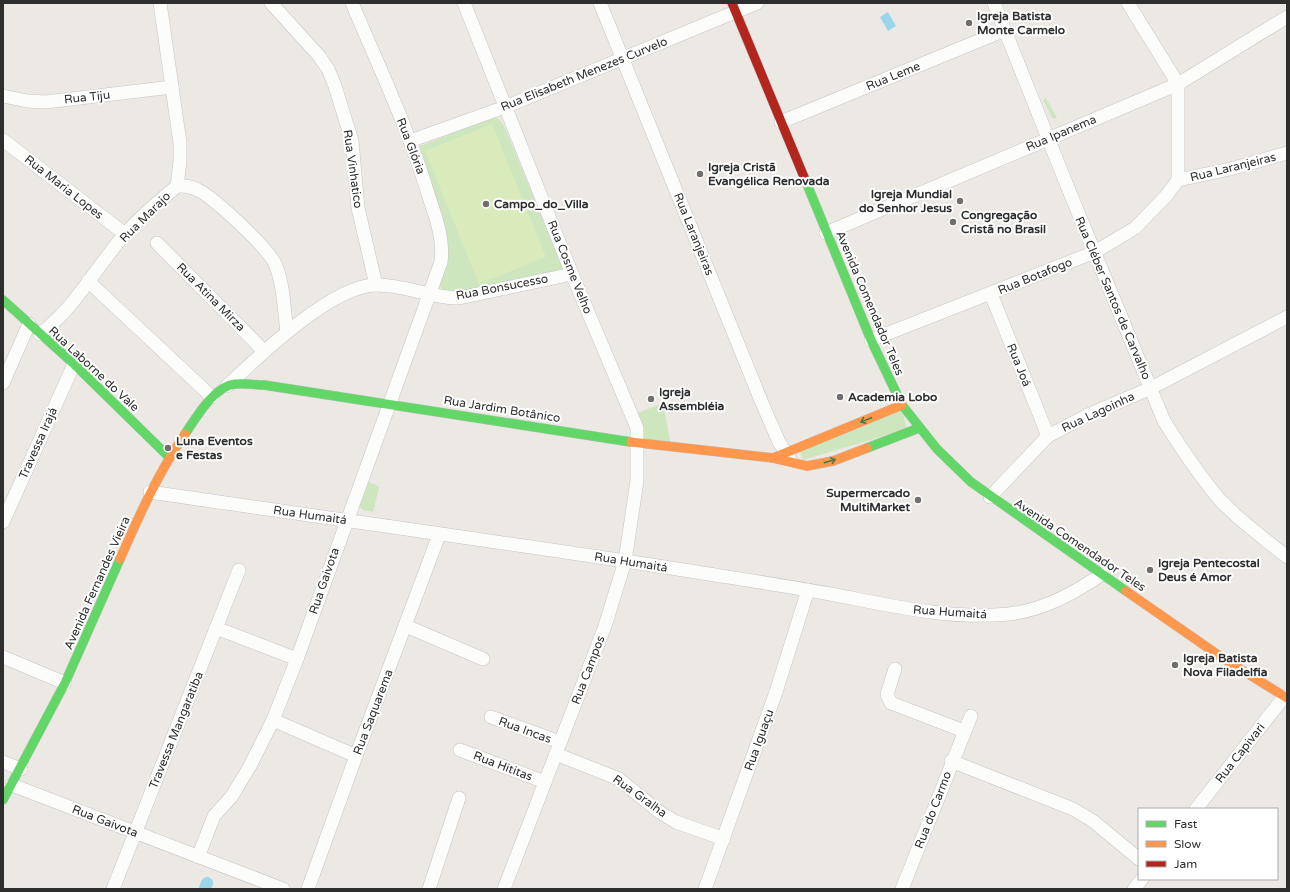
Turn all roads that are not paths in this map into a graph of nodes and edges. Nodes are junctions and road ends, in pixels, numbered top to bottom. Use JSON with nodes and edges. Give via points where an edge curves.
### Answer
{"nodes":[{"id":1,"x":160,"y":3,"type":"edge"},
{"id":2,"x":271,"y":3,"type":"edge"},
{"id":3,"x":352,"y":3,"type":"edge"},
{"id":4,"x":464,"y":3,"type":"edge"},
{"id":5,"x":600,"y":3,"type":"edge"},
{"id":6,"x":757,"y":3,"type":"edge"},
{"id":7,"x":994,"y":3,"type":"edge"},
{"id":8,"x":1128,"y":3,"type":"edge"},
{"id":9,"x":734,"y":7,"type":"edge"},
{"id":10,"x":1287,"y":17,"type":"edge"},
{"id":11,"x":1005,"y":30,"type":"junction"},
{"id":12,"x":623,"y":59,"type":"junction"},
{"id":13,"x":1178,"y":84,"type":"junction"},
{"id":14,"x":172,"y":87,"type":"junction"},
{"id":15,"x":3,"y":96,"type":"edge"},
{"id":16,"x":505,"y":107,"type":"junction"},
{"id":17,"x":781,"y":122,"type":"junction"},
{"id":18,"x":1049,"y":138,"type":"junction"},
{"id":19,"x":3,"y":140,"type":"edge"},
{"id":20,"x":410,"y":141,"type":"junction"},
{"id":21,"x":1287,"y":152,"type":"edge"},
{"id":22,"x":1178,"y":180,"type":"junction"},
{"id":23,"x":177,"y":186,"type":"junction"},
{"id":24,"x":826,"y":233,"type":"junction"},
{"id":25,"x":125,"y":234,"type":"junction"},
{"id":26,"x":157,"y":243,"type":"dead end"},
{"id":27,"x":1095,"y":252,"type":"junction"},
{"id":28,"x":572,"y":274,"type":"junction"},
{"id":29,"x":88,"y":281,"type":"junction"},
{"id":30,"x":376,"y":285,"type":"junction"},
{"id":31,"x":430,"y":294,"type":"junction"},
{"id":32,"x":991,"y":294,"type":"junction"},
{"id":33,"x":3,"y":300,"type":"edge"},
{"id":34,"x":1287,"y":317,"type":"edge"},
{"id":35,"x":28,"y":324,"type":"junction"},
{"id":36,"x":287,"y":332,"type":"junction"},
{"id":37,"x":40,"y":334,"type":"junction"},
{"id":38,"x":871,"y":340,"type":"junction"},
{"id":39,"x":264,"y":351,"type":"junction"},
{"id":40,"x":74,"y":364,"type":"junction"},
{"id":41,"x":3,"y":383,"type":"edge"},
{"id":42,"x":227,"y":386,"type":"junction"},
{"id":43,"x":1151,"y":388,"type":"junction"},
{"id":44,"x":212,"y":397,"type":"junction"},
{"id":45,"x":389,"y":403,"type":"junction"},
{"id":46,"x":902,"y":405,"type":"junction"},
{"id":47,"x":918,"y":428,"type":"junction"},
{"id":48,"x":1048,"y":436,"type":"junction"},
{"id":49,"x":636,"y":442,"type":"junction"},
{"id":50,"x":168,"y":457,"type":"junction"},
{"id":51,"x":789,"y":457,"type":"junction"},
{"id":52,"x":773,"y":458,"type":"junction"},
{"id":53,"x":150,"y":492,"type":"junction"},
{"id":54,"x":990,"y":497,"type":"junction"},
{"id":55,"x":346,"y":520,"type":"junction"},
{"id":56,"x":3,"y":522,"type":"edge"},
{"id":57,"x":440,"y":535,"type":"junction"},
{"id":58,"x":1287,"y":557,"type":"edge"},
{"id":59,"x":625,"y":561,"type":"junction"},
{"id":60,"x":238,"y":570,"type":"dead end"},
{"id":61,"x":1102,"y":574,"type":"junction"},
{"id":62,"x":808,"y":590,"type":"junction"},
{"id":63,"x":406,"y":626,"type":"junction"},
{"id":64,"x":216,"y":628,"type":"junction"},
{"id":65,"x":3,"y":657,"type":"edge"},
{"id":66,"x":297,"y":659,"type":"junction"},
{"id":67,"x":483,"y":659,"type":"dead end"},
{"id":68,"x":895,"y":669,"type":"dead end"},
{"id":69,"x":65,"y":683,"type":"junction"},
{"id":70,"x":1286,"y":697,"type":"edge"},
{"id":71,"x":970,"y":716,"type":"dead end"},
{"id":72,"x":491,"y":717,"type":"dead end"},
{"id":73,"x":273,"y":720,"type":"junction"},
{"id":74,"x":964,"y":731,"type":"junction"},
{"id":75,"x":558,"y":748,"type":"junction"},
{"id":76,"x":460,"y":750,"type":"dead end"},
{"id":77,"x":356,"y":756,"type":"junction"},
{"id":78,"x":952,"y":761,"type":"junction"},
{"id":79,"x":3,"y":762,"type":"edge"},
{"id":80,"x":21,"y":769,"type":"junction"},
{"id":81,"x":545,"y":782,"type":"junction"},
{"id":82,"x":12,"y":785,"type":"junction"},
{"id":83,"x":459,"y":798,"type":"dead end"},
{"id":84,"x":3,"y":800,"type":"edge"},
{"id":85,"x":1197,"y":808,"type":"edge"},
{"id":86,"x":135,"y":832,"type":"junction"},
{"id":87,"x":724,"y":839,"type":"junction"},
{"id":88,"x":1138,"y":858,"type":"edge"},
{"id":89,"x":203,"y":859,"type":"junction"},
{"id":90,"x":1141,"y":880,"type":"edge"},
{"id":91,"x":113,"y":889,"type":"edge"},
{"id":92,"x":283,"y":889,"type":"edge"},
{"id":93,"x":308,"y":889,"type":"edge"},
{"id":94,"x":429,"y":889,"type":"edge"},
{"id":95,"x":504,"y":889,"type":"edge"},
{"id":96,"x":705,"y":889,"type":"edge"},
{"id":97,"x":902,"y":889,"type":"edge"},
{"id":98,"x":1134,"y":889,"type":"edge"}],
"edges":[{"from":1,"to":14,"type":"street","name":"Rua Marajo"},
{"from":2,"to":30,"type":"street","name":"Rua Vinhatico","via":[[319,56],[335,86],[352,141],[358,208]]},
{"from":3,"to":20,"type":"street","name":"Rua Glória"},
{"from":4,"to":16,"type":"street","name":"Rua Cosme Velho"},
{"from":5,"to":12,"type":"street","name":"Rua Laranjeiras"},
{"from":6,"to":9,"type":"street","name":"Rua Elisabeth Menezes Curvelo"},
{"from":7,"to":11,"type":"street","name":"Rua Cléber Santos de Carvalho"},
{"from":8,"to":13,"type":"street"},
{"from":9,"to":12,"type":"street","name":"Rua Elisabeth Menezes Curvelo"},
{"from":9,"to":17,"type":"main road","name":"Avenida Comendador Teles"},
{"from":10,"to":13,"type":"street","name":"Rua Ipanema"},
{"from":11,"to":17,"type":"street","name":"Rua Leme"},
{"from":11,"to":18,"type":"street","name":"Rua Cléber Santos de Carvalho"},
{"from":12,"to":16,"type":"street","name":"Rua Elisabeth Menezes Curvelo"},
{"from":12,"to":51,"type":"street","name":"Rua Laranjeiras","via":[[762,403]]},
{"from":13,"to":18,"type":"street","name":"Rua Ipanema"},
{"from":13,"to":22,"type":"street"},
{"from":14,"to":15,"type":"street","name":"Rua Tiju","via":[[46,102]]},
{"from":14,"to":23,"type":"street","name":"Rua Marajo","via":[[180,143]]},
{"from":16,"to":20,"type":"street","name":"Rua Elisabeth Menezes Curvelo"},
{"from":16,"to":28,"type":"street","name":"Rua Cosme Velho"},
{"from":17,"to":24,"type":"main road","name":"Avenida Comendador Teles"},
{"from":18,"to":24,"type":"street","name":"Rua Ipanema"},
{"from":18,"to":27,"type":"street","name":"Rua Cléber Santos de Carvalho"},
{"from":19,"to":25,"type":"street","name":"Rua Maria Lopes"},
{"from":20,"to":31,"type":"street","name":"Rua Glória","via":[[442,242],[441,262]]},
{"from":21,"to":22,"type":"street","name":"Rua Laranjeiras","via":[[1230,169]]},
{"from":22,"to":27,"type":"street","name":"Rua Botafogo","via":[[1153,212],[1135,228]]},
{"from":23,"to":25,"type":"street","name":"Rua Marajo","via":[[149,209]]},
{"from":23,"to":36,"type":"street","via":[[189,186],[209,197],[273,258],[279,277]]},
{"from":24,"to":38,"type":"main road","name":"Avenida Comendador Teles"},
{"from":25,"to":29,"type":"street","name":"Rua Marajo"},
{"from":26,"to":39,"type":"street","name":"Rua Atina Mirza"},
{"from":27,"to":32,"type":"street","name":"Rua Botafogo"},
{"from":27,"to":43,"type":"street","name":"Rua Cléber Santos de Carvalho"},
{"from":28,"to":31,"type":"street","name":"Rua Bonsucesso","via":[[469,297],[451,298]]},
{"from":28,"to":49,"type":"street","name":"Rua Cosme Velho","via":[[635,421]]},
{"from":29,"to":37,"type":"street","name":"Rua Marajo","via":[[60,316]]},
{"from":29,"to":44,"type":"street"},
{"from":30,"to":31,"type":"street","name":"Rua Bonsucesso"},
{"from":30,"to":36,"type":"street","name":"Rua Bonsucesso","via":[[329,302]]},
{"from":31,"to":45,"type":"street","name":"Rua Gaivota"},
{"from":32,"to":38,"type":"street","name":"Rua Botafogo"},
{"from":32,"to":48,"type":"street","name":"Rua Joá"},
{"from":33,"to":35,"type":"main road","name":"Rua Laborne do Vale"},
{"from":34,"to":43,"type":"street","name":"Rua Lagoinha"},
{"from":35,"to":37,"type":"main road","name":"Rua Laborne do Vale"},
{"from":35,"to":41,"type":"street"},
{"from":36,"to":39,"type":"street","name":"Rua Bonsucesso"},
{"from":37,"to":40,"type":"main road","name":"Rua Laborne do Vale"},
{"from":38,"to":46,"type":"main road","name":"Avenida Comendador Teles"},
{"from":39,"to":42,"type":"street","name":"Rua Bonsucesso"},
{"from":40,"to":50,"type":"main road","name":"Rua Laborne do Vale"},
{"from":40,"to":56,"type":"street","name":"Travessa Irajá"},
{"from":42,"to":44,"type":"main road","name":"Avenida Fernandes Vieira"},
{"from":42,"to":45,"type":"main road","name":"Rua Jardim Botânico","via":[[264,385]]},
{"from":43,"to":48,"type":"street","name":"Rua Lagoinha","via":[[1088,415]]},
{"from":43,"to":58,"type":"street","name":"Rua Cléber Santos de Carvalho","via":[[1164,421],[1221,501]]},
{"from":44,"to":50,"type":"main road","name":"Avenida Fernandes Vieira"},
{"from":45,"to":49,"type":"main road","name":"Rua Jardim Botânico"},
{"from":45,"to":55,"type":"street","name":"Rua Gaivota"},
{"from":46,"to":47,"type":"main road","name":"Avenida Comendador Teles"},
{"from":46,"to":51,"type":"main road","one_way":true},
{"from":51,"to":47,"type":"main road","name":"Rua Jardim Botânico","one_way":true,"via":[[807,466],[833,461]]},
{"from":47,"to":54,"type":"main road","name":"Avenida Comendador Teles","via":[[954,466]]},
{"from":48,"to":54,"type":"street","name":"Rua Lagoinha"},
{"from":49,"to":52,"type":"main road","name":"Rua Jardim Botânico"},
{"from":49,"to":59,"type":"street","name":"Rua Campos","via":[[636,481]]},
{"from":50,"to":53,"type":"main road","name":"Avenida Fernandes Vieira"},
{"from":51,"to":52,"type":"main road","name":"Rua Jardim Botânico"},
{"from":51,"to":52,"type":"main road"},
{"from":53,"to":55,"type":"street","name":"Rua Humaitá"},
{"from":53,"to":69,"type":"main road","name":"Avenida Fernandes Vieira"},
{"from":54,"to":61,"type":"main road","name":"Avenida Comendador Teles"},
{"from":55,"to":57,"type":"street","name":"Rua Humaitá"},
{"from":55,"to":66,"type":"street","name":"Rua Gaivota"},
{"from":57,"to":59,"type":"street","name":"Rua Humaitá"},
{"from":57,"to":63,"type":"street","name":"Rua Saquarema"},
{"from":59,"to":62,"type":"street","name":"Rua Humaitá"},
{"from":59,"to":75,"type":"street","name":"Rua Campos","via":[[605,626]]},
{"from":60,"to":64,"type":"street","name":"Travessa Mangaratiba"},
{"from":61,"to":62,"type":"street","name":"Rua Humaitá","via":[[1080,590],[1033,609],[1011,614],[956,614],[908,609]]},
{"from":61,"to":70,"type":"main road","name":"Avenida Comendador Teles","via":[[1224,659]]},
{"from":62,"to":87,"type":"street","name":"Rua Iguaçu","via":[[776,692]]},
{"from":63,"to":67,"type":"street"},
{"from":63,"to":77,"type":"street","name":"Rua Saquarema"},
{"from":64,"to":66,"type":"street"},
{"from":64,"to":86,"type":"street","name":"Travessa Mangaratiba"},
{"from":65,"to":69,"type":"street"},
{"from":66,"to":73,"type":"street","name":"Rua Gaivota"},
{"from":68,"to":74,"type":"street","via":[[887,694],[891,703]]},
{"from":69,"to":80,"type":"main road","name":"Avenida Fernandes Vieira"},
{"from":70,"to":85,"type":"street","name":"Rua Capivari"},
{"from":71,"to":74,"type":"street","name":"Rua do Carmo"},
{"from":72,"to":75,"type":"street","name":"Rua Incas"},
{"from":73,"to":77,"type":"street"},
{"from":73,"to":89,"type":"street","name":"Rua Gaivota","via":[[240,784],[214,816]]},
{"from":74,"to":78,"type":"street","name":"Rua do Carmo"},
{"from":75,"to":81,"type":"street","name":"Rua Campos"},
{"from":75,"to":87,"type":"street","name":"Rua Gralha","via":[[620,779],[676,822]]},
{"from":76,"to":81,"type":"street","name":"Rua Hititas"},
{"from":77,"to":93,"type":"street","name":"Rua Saquarema"},
{"from":78,"to":88,"type":"street","via":[[1073,809],[1093,821]]},
{"from":78,"to":97,"type":"street","name":"Rua do Carmo"},
{"from":79,"to":80,"type":"street"},
{"from":80,"to":82,"type":"main road","name":"Avenida Fernandes Vieira"},
{"from":81,"to":95,"type":"street","name":"Rua Campos"},
{"from":82,"to":84,"type":"main road","name":"Avenida Fernandes Vieira"},
{"from":82,"to":86,"type":"street","name":"Rua Gaivota"},
{"from":83,"to":94,"type":"street"},
{"from":86,"to":89,"type":"street","name":"Rua Gaivota"},
{"from":86,"to":91,"type":"street","name":"Travessa Mangaratiba"},
{"from":87,"to":96,"type":"street","name":"Rua Iguaçu"},
{"from":89,"to":92,"type":"street","name":"Rua Gaivota"},
{"from":90,"to":98,"type":"street"}]}
